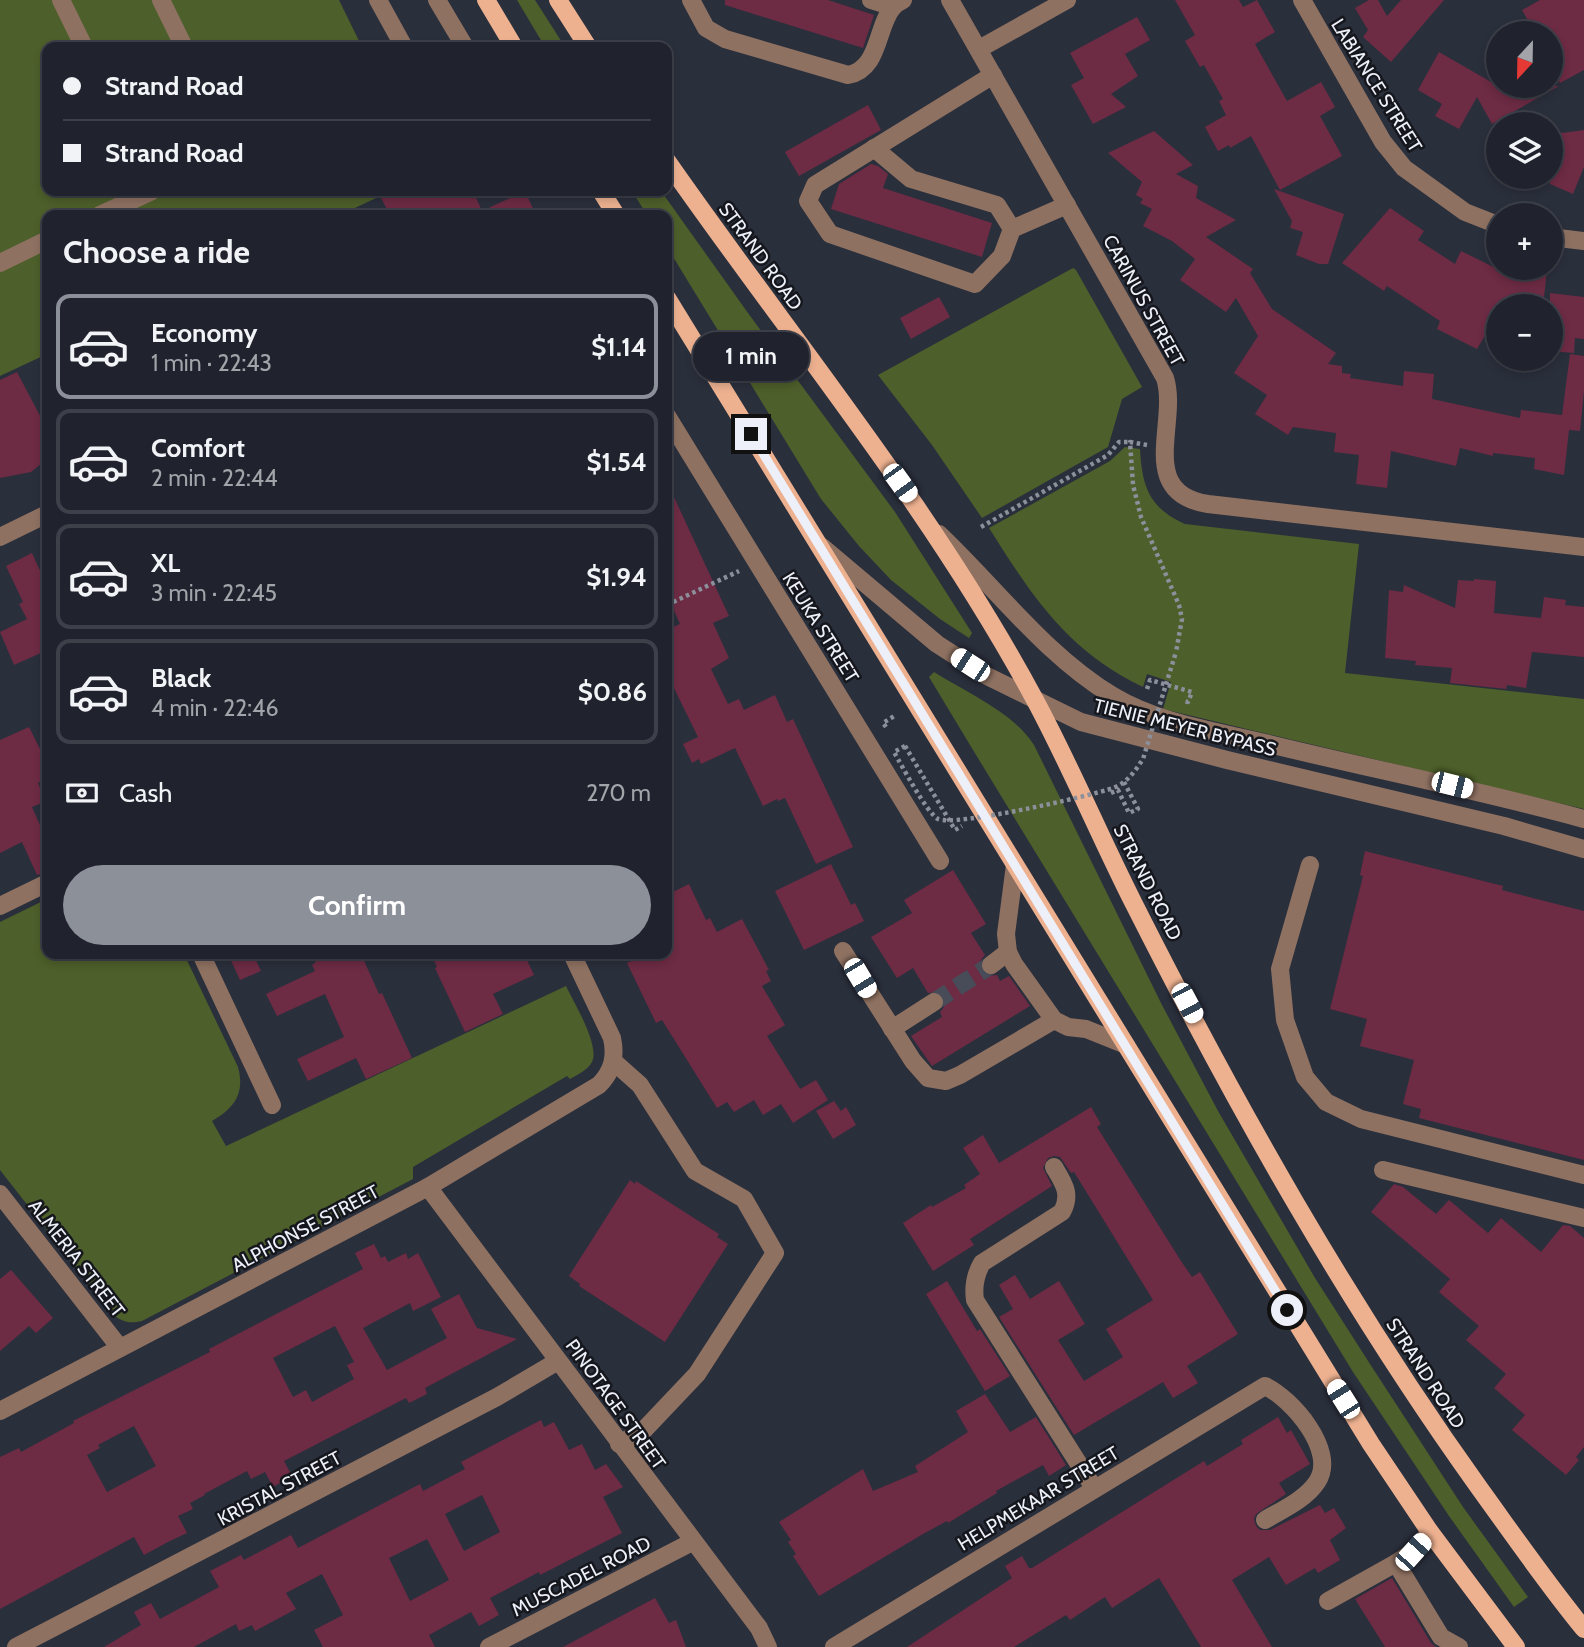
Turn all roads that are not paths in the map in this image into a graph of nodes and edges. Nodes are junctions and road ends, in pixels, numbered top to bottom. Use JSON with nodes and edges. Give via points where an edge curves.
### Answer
{"nodes":[{"id":1,"x":61,"y":0,"type":"edge"},
{"id":2,"x":162,"y":0,"type":"edge"},
{"id":3,"x":378,"y":0,"type":"edge"},
{"id":4,"x":437,"y":0,"type":"edge"},
{"id":5,"x":486,"y":0,"type":"edge"},
{"id":6,"x":558,"y":0,"type":"edge"},
{"id":7,"x":691,"y":0,"type":"edge"},
{"id":8,"x":871,"y":0,"type":"edge"},
{"id":9,"x":950,"y":0,"type":"edge"},
{"id":10,"x":1067,"y":0,"type":"edge"},
{"id":11,"x":1302,"y":0,"type":"edge"},
{"id":12,"x":898,"y":3,"type":"edge"},
{"id":13,"x":82,"y":42,"type":"edge"},
{"id":14,"x":182,"y":42,"type":"edge"},
{"id":15,"x":401,"y":42,"type":"edge"},
{"id":16,"x":463,"y":42,"type":"edge"},
{"id":17,"x":511,"y":42,"type":"edge"},
{"id":18,"x":585,"y":42,"type":"edge"},
{"id":19,"x":978,"y":49,"type":"junction"},
{"id":20,"x":993,"y":75,"type":"junction"},
{"id":21,"x":873,"y":148,"type":"junction"},
{"id":22,"x":672,"y":167,"type":"edge"},
{"id":23,"x":141,"y":196,"type":"edge"},
{"id":24,"x":1067,"y":205,"type":"junction"},
{"id":25,"x":111,"y":210,"type":"edge"},
{"id":26,"x":1486,"y":220,"type":"edge"},
{"id":27,"x":1012,"y":229,"type":"junction"},
{"id":28,"x":1563,"y":239,"type":"edge"},
{"id":29,"x":1584,"y":241,"type":"edge"},
{"id":30,"x":42,"y":242,"type":"edge"},
{"id":31,"x":0,"y":263,"type":"edge"},
{"id":32,"x":672,"y":306,"type":"edge"},
{"id":33,"x":672,"y":424,"type":"edge"},
{"id":34,"x":42,"y":516,"type":"edge"},
{"id":35,"x":932,"y":527,"type":"junction"},
{"id":36,"x":0,"y":537,"type":"edge"},
{"id":37,"x":822,"y":547,"type":"junction"},
{"id":38,"x":1584,"y":547,"type":"edge"},
{"id":39,"x":1035,"y":701,"type":"junction"},
{"id":40,"x":1584,"y":819,"type":"edge"},
{"id":41,"x":1584,"y":849,"type":"edge"},
{"id":42,"x":940,"y":861,"type":"dead end"},
{"id":43,"x":1015,"y":865,"type":"junction"},
{"id":44,"x":1310,"y":865,"type":"dead end"},
{"id":45,"x":42,"y":885,"type":"edge"},
{"id":46,"x":0,"y":906,"type":"edge"},
{"id":47,"x":843,"y":951,"type":"dead end"},
{"id":48,"x":1008,"y":952,"type":"junction"},
{"id":49,"x":203,"y":959,"type":"edge"},
{"id":50,"x":574,"y":959,"type":"edge"},
{"id":51,"x":991,"y":965,"type":"tunnel mouth"},
{"id":52,"x":933,"y":1002,"type":"tunnel mouth"},
{"id":53,"x":1054,"y":1020,"type":"junction"},
{"id":54,"x":892,"y":1029,"type":"junction"},
{"id":55,"x":1126,"y":1045,"type":"junction"},
{"id":56,"x":613,"y":1061,"type":"junction"},
{"id":57,"x":272,"y":1105,"type":"dead end"},
{"id":58,"x":1054,"y":1167,"type":"dead end"},
{"id":59,"x":1383,"y":1170,"type":"dead end"},
{"id":60,"x":1584,"y":1175,"type":"edge"},
{"id":61,"x":428,"y":1187,"type":"junction"},
{"id":62,"x":0,"y":1194,"type":"edge"},
{"id":63,"x":1584,"y":1218,"type":"edge"},
{"id":64,"x":120,"y":1348,"type":"junction"},
{"id":65,"x":558,"y":1361,"type":"junction"},
{"id":66,"x":0,"y":1410,"type":"edge"},
{"id":67,"x":619,"y":1444,"type":"junction"},
{"id":68,"x":1094,"y":1488,"type":"junction"},
{"id":69,"x":1265,"y":1520,"type":"dead end"},
{"id":70,"x":1430,"y":1532,"type":"junction"},
{"id":71,"x":692,"y":1542,"type":"junction"},
{"id":72,"x":1396,"y":1563,"type":"junction"},
{"id":73,"x":1328,"y":1601,"type":"dead end"},
{"id":74,"x":1584,"y":1629,"type":"edge"},
{"id":75,"x":1512,"y":1646,"type":"edge"},
{"id":76,"x":16,"y":1647,"type":"edge"},
{"id":77,"x":489,"y":1647,"type":"edge"},
{"id":78,"x":768,"y":1647,"type":"edge"},
{"id":79,"x":834,"y":1647,"type":"edge"},
{"id":80,"x":1459,"y":1647,"type":"edge"}],
"edges":[{"from":1,"to":13,"type":"street"},
{"from":2,"to":14,"type":"street"},
{"from":3,"to":15,"type":"street"},
{"from":4,"to":16,"type":"street"},
{"from":5,"to":17,"type":"main road"},
{"from":6,"to":18,"type":"main road"},
{"from":7,"to":12,"type":"street","via":[[706,28],[724,39],[848,75],[857,73],[868,61]]},
{"from":8,"to":12,"type":"street"},
{"from":9,"to":19,"type":"street","name":"CARINUS STREET"},
{"from":10,"to":19,"type":"street"},
{"from":11,"to":26,"type":"street","name":"LABIANCE STREET","via":[[1383,142],[1404,168],[1465,212]]},
{"from":19,"to":20,"type":"street","name":"CARINUS STREET"},
{"from":20,"to":21,"type":"street"},
{"from":20,"to":24,"type":"street","name":"CARINUS STREET"},
{"from":21,"to":27,"type":"street","via":[[911,179],[997,205]]},
{"from":21,"to":27,"type":"street","via":[[815,185],[808,201],[830,234],[975,284],[1002,256]]},
{"from":22,"to":35,"type":"main road","name":"STRAND ROAD"},
{"from":23,"to":25,"type":"street"},
{"from":24,"to":27,"type":"street"},
{"from":24,"to":38,"type":"street","name":"CARINUS STREET","via":[[1165,378],[1164,465],[1182,495],[1208,504]]},
{"from":28,"to":29,"type":"street"},
{"from":30,"to":31,"type":"street"},
{"from":32,"to":37,"type":"main road"},
{"from":33,"to":42,"type":"street","name":"KEUKA STREET"},
{"from":34,"to":36,"type":"street"},
{"from":35,"to":39,"type":"main road","name":"STRAND ROAD"},
{"from":35,"to":40,"type":"street","name":"TIENIE MEYER BYPASS","via":[[1052,649],[1087,679],[1136,708]]},
{"from":37,"to":39,"type":"street","name":"TIENIE MEYER BYPASS","via":[[937,644]]},
{"from":37,"to":43,"type":"main road"},
{"from":39,"to":41,"type":"street","name":"TIENIE MEYER BYPASS","via":[[1081,722]]},
{"from":39,"to":74,"type":"main road","name":"STRAND ROAD","via":[[1141,917],[1252,1127],[1341,1281],[1437,1429]]},
{"from":43,"to":48,"type":"street"},
{"from":43,"to":55,"type":"main road"},
{"from":44,"to":60,"type":"street","via":[[1280,969],[1289,1032],[1305,1077],[1326,1102],[1361,1119]]},
{"from":45,"to":46,"type":"street"},
{"from":47,"to":54,"type":"street"},
{"from":48,"to":51,"type":"street"},
{"from":48,"to":53,"type":"street"},
{"from":49,"to":57,"type":"street"},
{"from":50,"to":56,"type":"street","via":[[612,1038]]},
{"from":52,"to":54,"type":"street"},
{"from":53,"to":54,"type":"street","via":[[946,1081],[921,1073]]},
{"from":53,"to":55,"type":"street"},
{"from":55,"to":70,"type":"main road"},
{"from":56,"to":61,"type":"street","name":"ALPHONSE STREET","via":[[594,1088]]},
{"from":56,"to":67,"type":"street","via":[[640,1085],[695,1171],[744,1199],[775,1253],[697,1374],[643,1431]]},
{"from":58,"to":68,"type":"street","via":[[1067,1189],[1066,1206],[982,1263],[975,1300]]},
{"from":59,"to":63,"type":"street"},
{"from":61,"to":64,"type":"street","name":"ALPHONSE STREET"},
{"from":61,"to":65,"type":"street","name":"PINOTAGE STREET"},
{"from":62,"to":64,"type":"street","name":"ALMERIA STREET"},
{"from":64,"to":66,"type":"street","name":"ALPHONSE STREET"},
{"from":65,"to":67,"type":"street","name":"PINOTAGE STREET"},
{"from":65,"to":76,"type":"street","name":"KRISTAL STREET"},
{"from":67,"to":71,"type":"street","name":"PINOTAGE STREET"},
{"from":68,"to":69,"type":"street","name":"HELPMEKAAR STREET","via":[[1265,1386],[1297,1411],[1322,1458],[1320,1477],[1311,1489]]},
{"from":68,"to":79,"type":"street","name":"HELPMEKAAR STREET"},
{"from":70,"to":72,"type":"street"},
{"from":70,"to":75,"type":"main road"},
{"from":71,"to":77,"type":"street","name":"MUSCADEL ROAD"},
{"from":71,"to":78,"type":"street","name":"PINOTAGE STREET","via":[[759,1628]]},
{"from":72,"to":73,"type":"street"},
{"from":72,"to":80,"type":"street","via":[[1441,1637]]}]}
